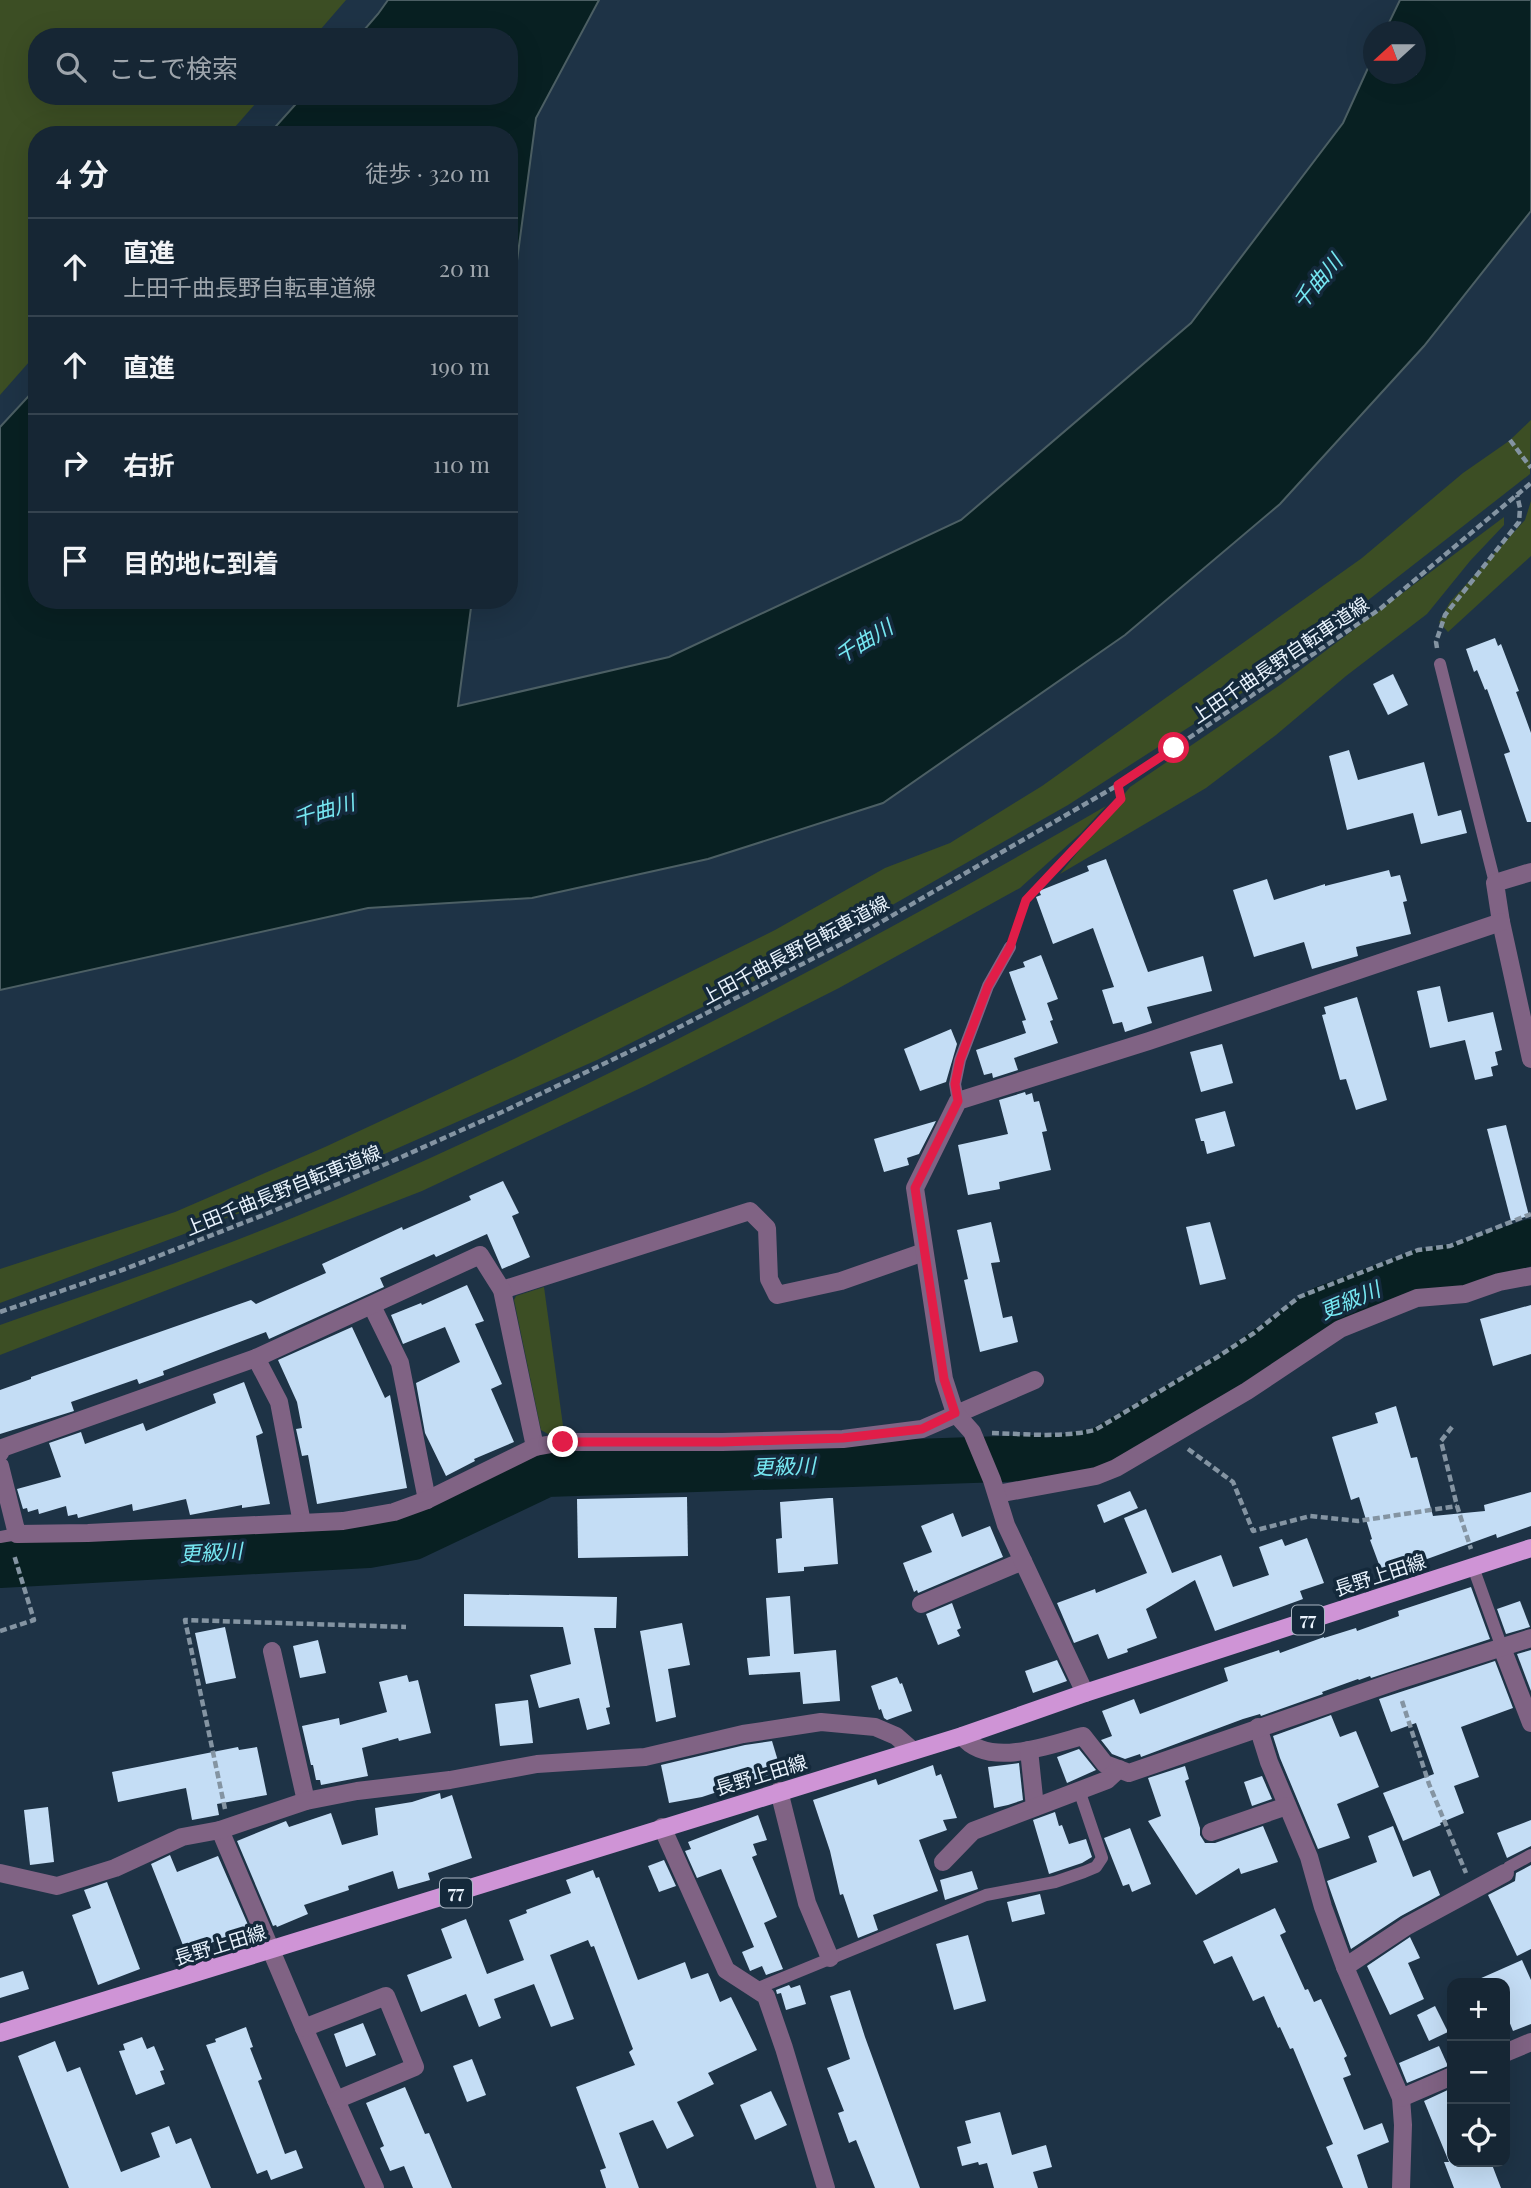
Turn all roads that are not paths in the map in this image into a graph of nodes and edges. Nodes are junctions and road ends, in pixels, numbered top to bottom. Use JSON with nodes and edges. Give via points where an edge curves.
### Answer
{"nodes":[{"id":1,"x":1440,"y":664,"type":"road end"},
{"id":2,"x":1531,"y":872,"type":"edge"},
{"id":3,"x":1495,"y":883,"type":"junction"},
{"id":4,"x":1501,"y":922,"type":"junction"},
{"id":5,"x":1010,"y":947,"type":"road end"},
{"id":6,"x":1531,"y":1059,"type":"edge"},
{"id":7,"x":958,"y":1101,"type":"junction"},
{"id":8,"x":924,"y":1252,"type":"junction"},
{"id":9,"x":1531,"y":1276,"type":"edge"},
{"id":10,"x":502,"y":1290,"type":"junction"},
{"id":11,"x":372,"y":1306,"type":"junction"},
{"id":12,"x":256,"y":1358,"type":"junction"},
{"id":13,"x":1035,"y":1380,"type":"dead end"},
{"id":14,"x":955,"y":1413,"type":"junction"},
{"id":15,"x":535,"y":1447,"type":"junction"},
{"id":16,"x":0,"y":1453,"type":"edge"},
{"id":17,"x":0,"y":1466,"type":"edge"},
{"id":18,"x":995,"y":1487,"type":"junction"},
{"id":19,"x":427,"y":1500,"type":"junction"},
{"id":20,"x":302,"y":1523,"type":"junction"},
{"id":21,"x":9,"y":1536,"type":"edge"},
{"id":22,"x":1531,"y":1548,"type":"edge"},
{"id":23,"x":1023,"y":1561,"type":"junction"},
{"id":24,"x":1475,"y":1567,"type":"junction"},
{"id":25,"x":921,"y":1604,"type":"dead end"},
{"id":26,"x":1531,"y":1638,"type":"edge"},
{"id":27,"x":1502,"y":1648,"type":"junction"},
{"id":28,"x":272,"y":1651,"type":"dead end"},
{"id":29,"x":1085,"y":1693,"type":"junction"},
{"id":30,"x":1531,"y":1723,"type":"edge"},
{"id":31,"x":1258,"y":1727,"type":"junction"},
{"id":32,"x":962,"y":1736,"type":"junction"},
{"id":33,"x":912,"y":1750,"type":"junction"},
{"id":34,"x":1029,"y":1750,"type":"junction"},
{"id":35,"x":1119,"y":1769,"type":"junction"},
{"id":36,"x":1079,"y":1790,"type":"junction"},
{"id":37,"x":779,"y":1791,"type":"junction"},
{"id":38,"x":306,"y":1801,"type":"junction"},
{"id":39,"x":1287,"y":1806,"type":"junction"},
{"id":40,"x":1035,"y":1807,"type":"junction"},
{"id":41,"x":662,"y":1827,"type":"junction"},
{"id":42,"x":220,"y":1830,"type":"junction"},
{"id":43,"x":1211,"y":1832,"type":"dead end"},
{"id":44,"x":1531,"y":1855,"type":"edge"},
{"id":45,"x":943,"y":1862,"type":"dead end"},
{"id":46,"x":0,"y":1872,"type":"edge"},
{"id":47,"x":1506,"y":1873,"type":"joint"},
{"id":48,"x":272,"y":1951,"type":"junction"},
{"id":49,"x":830,"y":1958,"type":"junction"},
{"id":50,"x":1345,"y":1967,"type":"junction"},
{"id":51,"x":756,"y":1989,"type":"junction"},
{"id":52,"x":304,"y":2028,"type":"junction"},
{"id":53,"x":0,"y":2033,"type":"edge"},
{"id":54,"x":1531,"y":2042,"type":"edge"},
{"id":55,"x":1510,"y":2051,"type":"edge"},
{"id":56,"x":1447,"y":2078,"type":"edge"},
{"id":57,"x":1401,"y":2098,"type":"junction"},
{"id":58,"x":336,"y":2100,"type":"junction"},
{"id":59,"x":376,"y":2188,"type":"edge"},
{"id":60,"x":826,"y":2188,"type":"edge"},
{"id":61,"x":1401,"y":2188,"type":"edge"}],
"edges":[{"from":1,"to":3,"type":"lane"},
{"from":2,"to":3,"type":"street"},
{"from":3,"to":4,"type":"street"},
{"from":4,"to":6,"type":"street"},
{"from":4,"to":7,"type":"street"},
{"from":5,"to":7,"type":"lane","via":[[988,986],[960,1060],[955,1084]]},
{"from":7,"to":8,"type":"street","via":[[915,1188]]},
{"from":8,"to":10,"type":"street","via":[[841,1281],[777,1294],[769,1279],[767,1227],[750,1211]]},
{"from":8,"to":14,"type":"street","via":[[944,1379]]},
{"from":9,"to":18,"type":"street","via":[[1465,1294],[1417,1298],[1340,1329],[1247,1391],[1096,1476]]},
{"from":10,"to":11,"type":"street","via":[[480,1255]]},
{"from":10,"to":15,"type":"street"},
{"from":11,"to":12,"type":"street"},
{"from":11,"to":19,"type":"street","via":[[400,1363]]},
{"from":12,"to":16,"type":"street","via":[[2,1448]]},
{"from":12,"to":20,"type":"street","via":[[279,1402]]},
{"from":13,"to":14,"type":"street"},
{"from":14,"to":15,"type":"street","via":[[922,1429],[843,1438],[563,1442]]},
{"from":14,"to":18,"type":"street","via":[[972,1434]]},
{"from":15,"to":19,"type":"street"},
{"from":17,"to":21,"type":"street"},
{"from":18,"to":23,"type":"street"},
{"from":19,"to":20,"type":"street","via":[[394,1512]]},
{"from":20,"to":21,"type":"street"},
{"from":22,"to":24,"type":"main road","name":"長野上田線","number":"77"},
{"from":23,"to":25,"type":"street"},
{"from":23,"to":29,"type":"street"},
{"from":24,"to":27,"type":"lane"},
{"from":24,"to":29,"type":"main road","name":"長野上田線","number":"77"},
{"from":26,"to":27,"type":"street"},
{"from":27,"to":30,"type":"street"},
{"from":27,"to":31,"type":"street"},
{"from":28,"to":38,"type":"street"},
{"from":29,"to":32,"type":"main road","name":"長野上田線","number":"77"},
{"from":31,"to":35,"type":"street","via":[[1129,1773]]},
{"from":31,"to":39,"type":"street"},
{"from":32,"to":33,"type":"main road","name":"長野上田線","number":"77"},
{"from":32,"to":34,"type":"street","via":[[970,1746],[986,1753]]},
{"from":33,"to":37,"type":"main road","name":"長野上田線","number":"77"},
{"from":33,"to":38,"type":"street","via":[[875,1727],[821,1722],[645,1757],[537,1763]]},
{"from":34,"to":35,"type":"street","via":[[1083,1736],[1105,1764]]},
{"from":34,"to":40,"type":"street"},
{"from":35,"to":36,"type":"street","via":[[1107,1780]]},
{"from":36,"to":40,"type":"street"},
{"from":36,"to":49,"type":"lane","via":[[1102,1858],[1096,1867],[1055,1882],[986,1895]]},
{"from":37,"to":41,"type":"main road","name":"長野上田線","number":"77"},
{"from":37,"to":49,"type":"street","via":[[807,1903]]},
{"from":38,"to":42,"type":"street"},
{"from":39,"to":43,"type":"street"},
{"from":39,"to":50,"type":"street"},
{"from":40,"to":45,"type":"street","via":[[973,1831]]},
{"from":41,"to":48,"type":"main road","name":"長野上田線","number":"77"},
{"from":41,"to":51,"type":"street","via":[[726,1970]]},
{"from":42,"to":46,"type":"street","via":[[182,1837],[115,1868],[57,1886]]},
{"from":42,"to":48,"type":"street"},
{"from":44,"to":47,"type":"lane"},
{"from":47,"to":50,"type":"street","via":[[1407,1926]]},
{"from":48,"to":52,"type":"street"},
{"from":48,"to":53,"type":"main road","name":"長野上田線","number":"77"},
{"from":49,"to":51,"type":"lane"},
{"from":50,"to":57,"type":"street"},
{"from":51,"to":60,"type":"street","via":[[766,1996]]},
{"from":52,"to":58,"type":"street"},
{"from":52,"to":58,"type":"street","via":[[386,1996],[415,2067]]},
{"from":54,"to":55,"type":"street"},
{"from":56,"to":57,"type":"street"},
{"from":57,"to":61,"type":"street"},
{"from":58,"to":59,"type":"street"}]}
